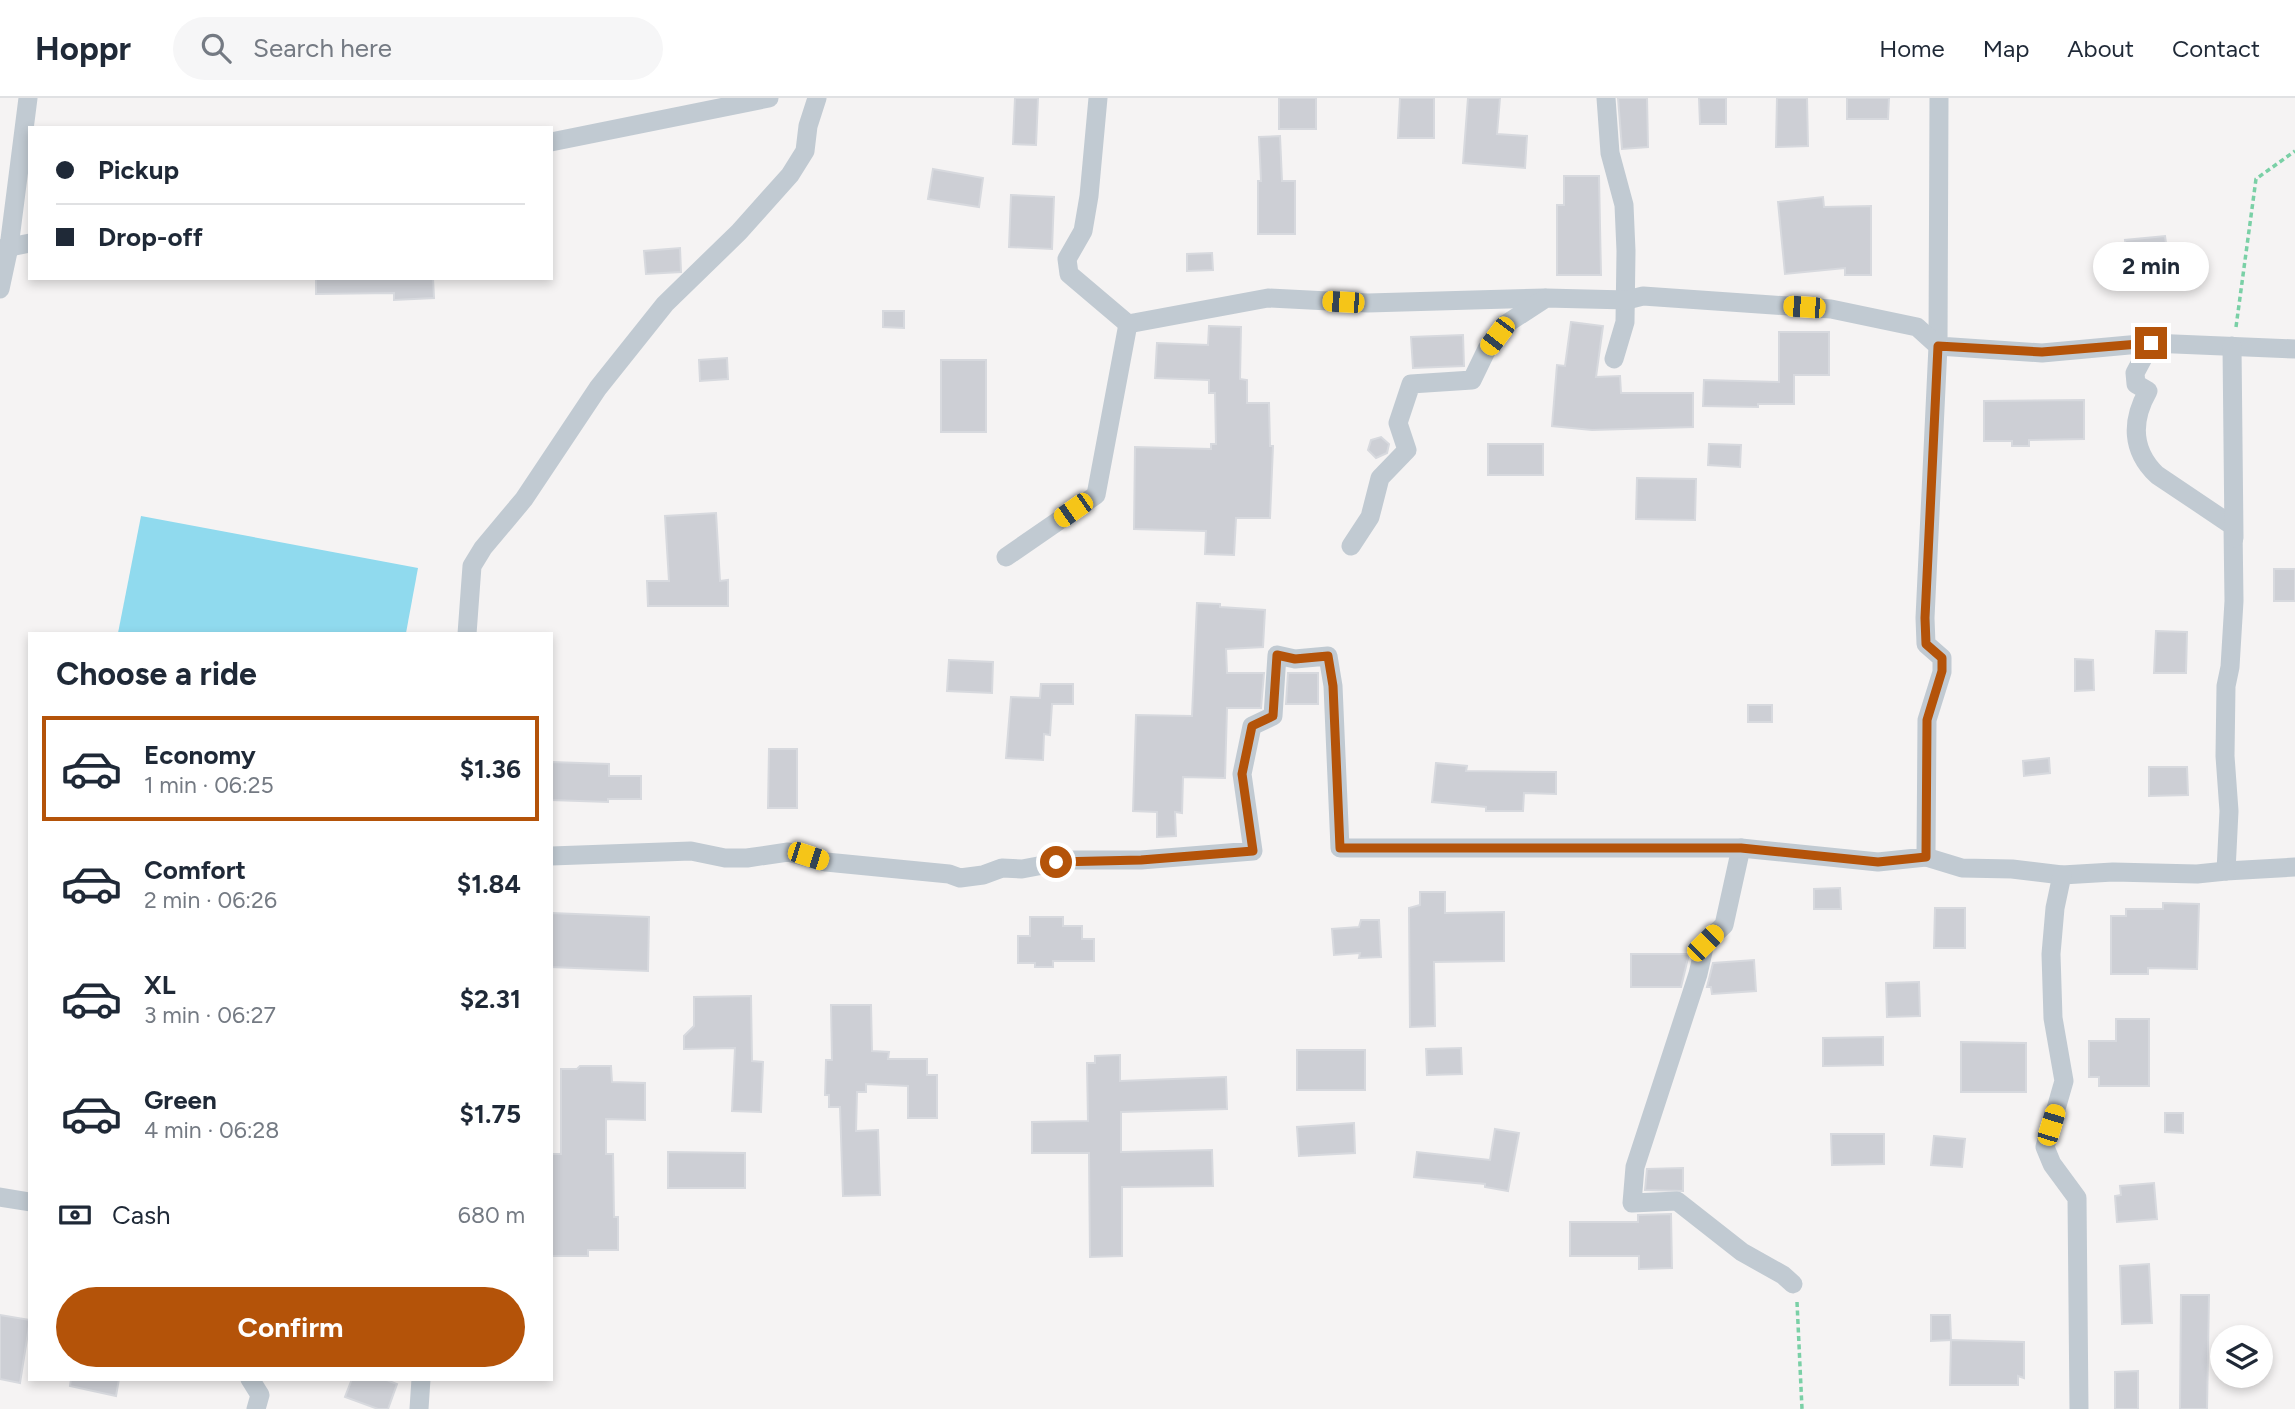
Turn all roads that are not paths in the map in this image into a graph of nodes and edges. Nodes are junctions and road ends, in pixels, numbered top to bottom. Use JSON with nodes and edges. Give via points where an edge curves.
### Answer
{"nodes":[{"id":1,"x":28,"y":98,"type":"edge"},
{"id":2,"x":769,"y":98,"type":"edge"},
{"id":3,"x":817,"y":98,"type":"edge"},
{"id":4,"x":1098,"y":98,"type":"edge"},
{"id":5,"x":1606,"y":98,"type":"edge"},
{"id":6,"x":1939,"y":98,"type":"edge"},
{"id":7,"x":553,"y":142,"type":"edge"},
{"id":8,"x":28,"y":243,"type":"edge"},
{"id":9,"x":4,"y":248,"type":"edge"},
{"id":10,"x":0,"y":289,"type":"edge"},
{"id":11,"x":1546,"y":298,"type":"junction"},
{"id":12,"x":1627,"y":300,"type":"junction"},
{"id":13,"x":1128,"y":324,"type":"junction"},
{"id":14,"x":2151,"y":343,"type":"junction"},
{"id":15,"x":1938,"y":346,"type":"junction"},
{"id":16,"x":2232,"y":346,"type":"junction"},
{"id":17,"x":2295,"y":349,"type":"edge"},
{"id":18,"x":1614,"y":359,"type":"dead end"},
{"id":19,"x":2234,"y":540,"type":"junction"},
{"id":20,"x":1351,"y":546,"type":"dead end"},
{"id":21,"x":1006,"y":557,"type":"dead end"},
{"id":22,"x":467,"y":632,"type":"edge"},
{"id":23,"x":1741,"y":848,"type":"junction"},
{"id":24,"x":553,"y":856,"type":"edge"},
{"id":25,"x":1926,"y":857,"type":"junction"},
{"id":26,"x":2295,"y":867,"type":"edge"},
{"id":27,"x":2226,"y":871,"type":"junction"},
{"id":28,"x":2062,"y":876,"type":"junction"},
{"id":29,"x":0,"y":1197,"type":"edge"},
{"id":30,"x":28,"y":1202,"type":"edge"},
{"id":31,"x":1793,"y":1284,"type":"road end"},
{"id":32,"x":251,"y":1381,"type":"edge"},
{"id":33,"x":421,"y":1381,"type":"edge"},
{"id":34,"x":256,"y":1409,"type":"edge"},
{"id":35,"x":419,"y":1409,"type":"edge"},
{"id":36,"x":2079,"y":1409,"type":"edge"}],
"edges":[{"from":1,"to":9,"type":"street"},
{"from":2,"to":7,"type":"street"},
{"from":3,"to":22,"type":"street","via":[[807,126],[805,151],[790,175],[665,304],[598,388],[524,499],[483,548],[472,566]]},
{"from":4,"to":13,"type":"street","via":[[1089,196],[1083,230],[1067,258],[1069,274]]},
{"from":5,"to":12,"type":"street","via":[[1609,152],[1624,205]]},
{"from":6,"to":15,"type":"street"},
{"from":8,"to":9,"type":"street"},
{"from":9,"to":10,"type":"street"},
{"from":11,"to":12,"type":"street"},
{"from":11,"to":13,"type":"street","via":[[1368,303],[1268,298]]},
{"from":11,"to":20,"type":"street","via":[[1506,324],[1472,380],[1411,384],[1398,423],[1407,450],[1380,478],[1370,517]]},
{"from":12,"to":15,"type":"street","via":[[1643,296],[1831,309],[1917,327]]},
{"from":12,"to":18,"type":"street"},
{"from":13,"to":21,"type":"street","via":[[1096,495]]},
{"from":14,"to":15,"type":"street","via":[[2042,352]]},
{"from":14,"to":16,"type":"street"},
{"from":14,"to":19,"type":"street","via":[[2135,373],[2136,384],[2148,391],[2137,416],[2137,446],[2158,475],[2233,527]]},
{"from":15,"to":25,"type":"street","via":[[1925,618],[1926,644],[1942,658],[1942,671],[1927,720]]},
{"from":16,"to":17,"type":"street"},
{"from":16,"to":19,"type":"street"},
{"from":19,"to":27,"type":"street","via":[[2232,647],[2226,685]]},
{"from":23,"to":24,"type":"street","via":[[1340,848],[1328,656],[1295,659],[1277,655],[1273,716],[1252,726],[1242,774],[1253,851],[1070,860],[960,878],[826,862],[788,852],[747,858],[691,851]]},
{"from":23,"to":25,"type":"street","via":[[1878,862]]},
{"from":23,"to":31,"type":"street","via":[[1724,925],[1705,943],[1635,1167],[1632,1203],[1677,1201],[1742,1252]]},
{"from":25,"to":28,"type":"street","via":[[1962,868]]},
{"from":26,"to":27,"type":"street"},
{"from":27,"to":28,"type":"street"},
{"from":28,"to":36,"type":"street","via":[[2051,954],[2053,1018],[2064,1081],[2045,1147],[2077,1198]]},
{"from":29,"to":30,"type":"street"},
{"from":32,"to":34,"type":"street","via":[[260,1395]]},
{"from":33,"to":35,"type":"street"}]}
